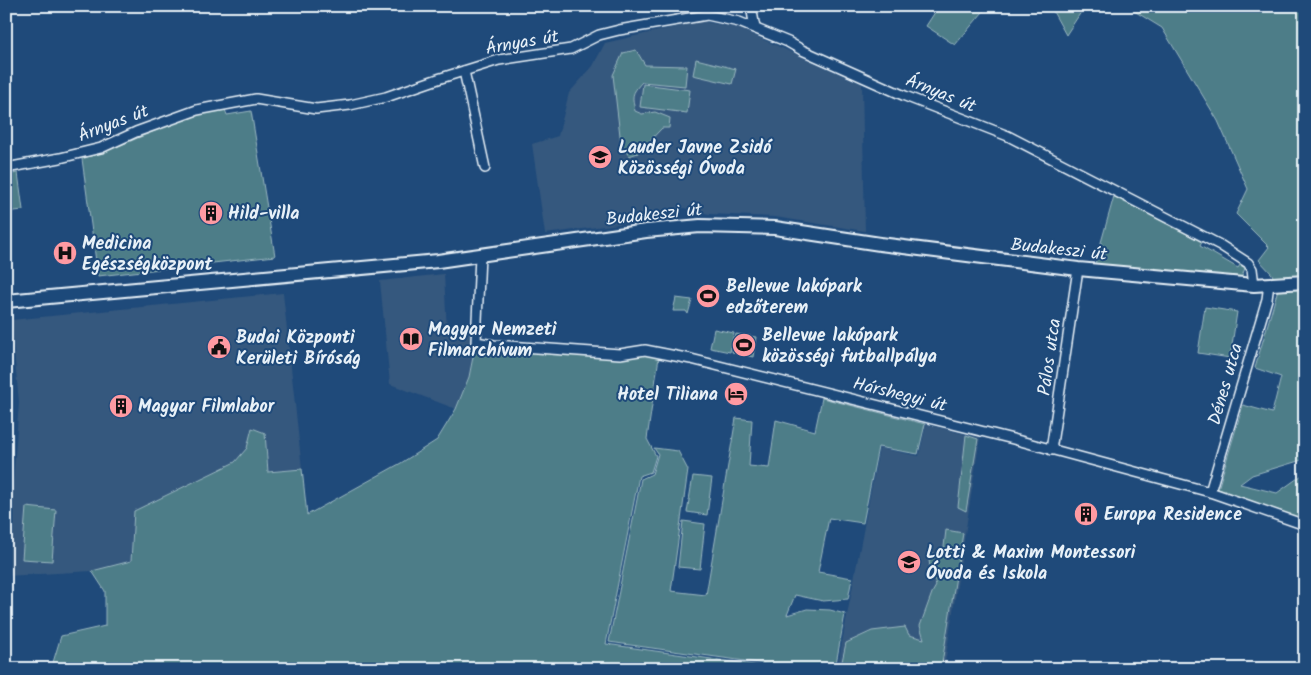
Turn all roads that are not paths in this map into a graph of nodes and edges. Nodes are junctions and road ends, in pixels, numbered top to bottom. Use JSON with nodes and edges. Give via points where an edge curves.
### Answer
{"nodes":[{"id":1,"x":751,"y":6,"type":"edge"},
{"id":2,"x":755,"y":28,"type":"junction"},
{"id":3,"x":464,"y":70,"type":"junction"},
{"id":4,"x":6,"y":168,"type":"edge"},
{"id":5,"x":485,"y":168,"type":"dead end"},
{"id":6,"x":480,"y":256,"type":"junction"},
{"id":7,"x":1078,"y":269,"type":"junction"},
{"id":8,"x":1305,"y":282,"type":"edge"},
{"id":9,"x":1270,"y":284,"type":"junction"},
{"id":10,"x":1254,"y":285,"type":"junction"},
{"id":11,"x":6,"y":301,"type":"edge"},
{"id":12,"x":1051,"y":450,"type":"junction"},
{"id":13,"x":1210,"y":492,"type":"junction"},
{"id":14,"x":1305,"y":525,"type":"edge"}],
"edges":[{"from":1,"to":2,"type":"street"},
{"from":2,"to":3,"type":"street","name":"Árnyas út","via":[[706,15],[619,30],[599,35],[571,49],[499,60]]},
{"from":2,"to":10,"type":"street","name":"Árnyas út","via":[[905,96],[1008,136],[1220,245],[1248,263]]},
{"from":3,"to":4,"type":"street","name":"Árnyas út","via":[[386,97],[350,105],[316,109],[256,100],[225,104],[168,119],[101,148]]},
{"from":3,"to":5,"type":"street"},
{"from":6,"to":7,"type":"main road","name":"Budakeszi út","via":[[646,231],[714,226],[782,229]]},
{"from":6,"to":11,"type":"main road","name":"Budakeszi út"},
{"from":6,"to":12,"type":"street","name":"Hárshegyi út","via":[[476,342],[620,354],[645,350]]},
{"from":7,"to":10,"type":"main road","name":"Budakeszi út"},
{"from":7,"to":12,"type":"street","name":"Pálos utca"},
{"from":8,"to":9,"type":"main road","name":"Budakeszi út"},
{"from":9,"to":10,"type":"main road","name":"Budakeszi út"},
{"from":9,"to":13,"type":"street","name":"Dénes utca"},
{"from":12,"to":13,"type":"street","name":"Hárshegyi út"},
{"from":13,"to":14,"type":"street","name":"Hárshegyi út"}]}
